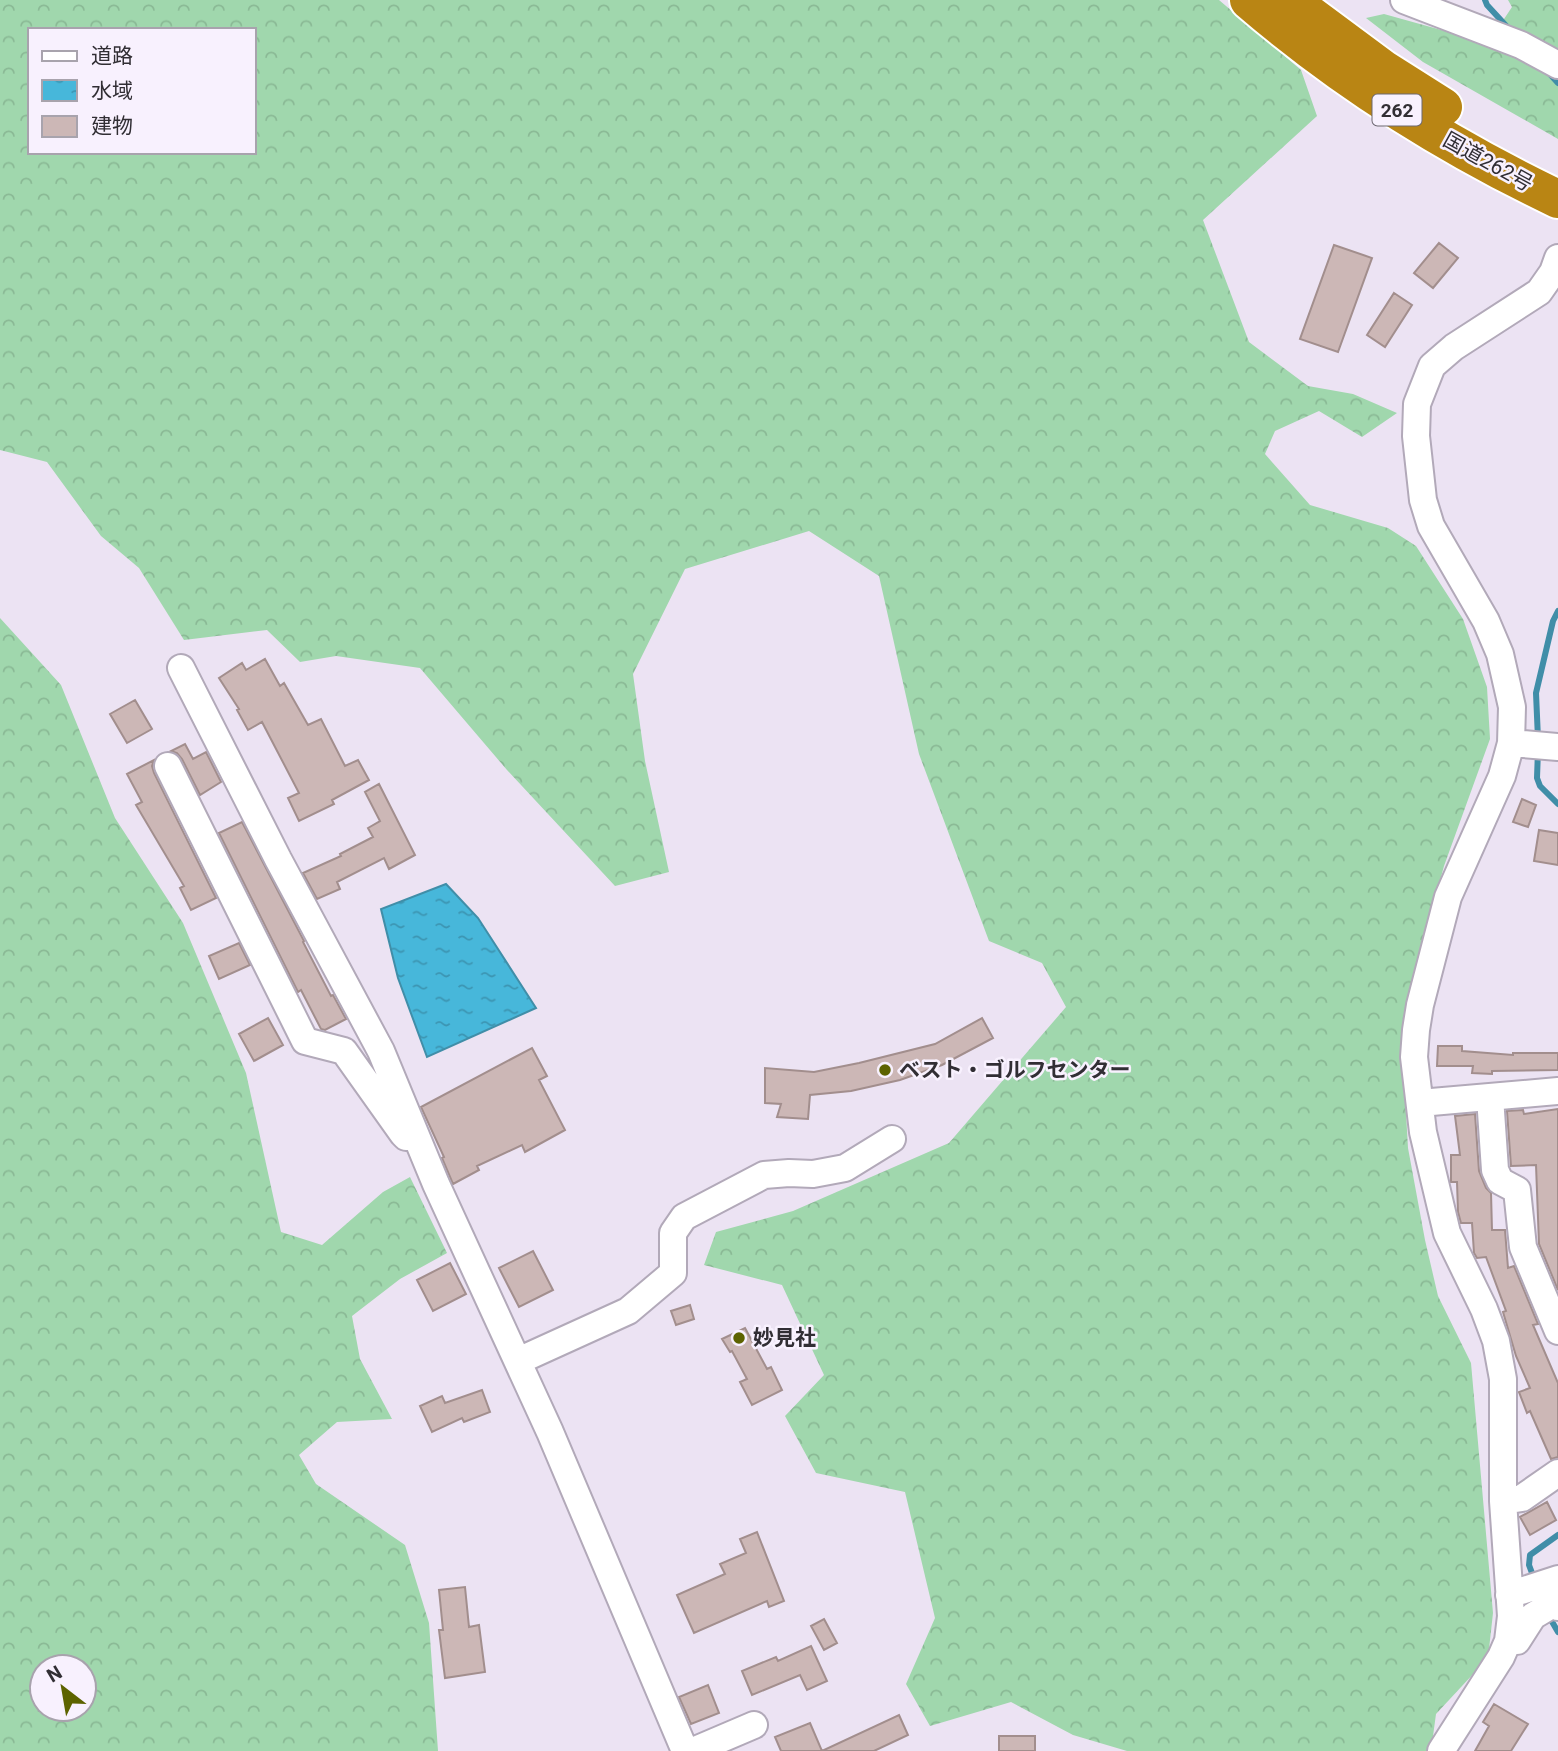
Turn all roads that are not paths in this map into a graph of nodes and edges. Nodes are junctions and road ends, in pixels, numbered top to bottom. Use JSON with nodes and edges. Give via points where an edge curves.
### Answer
{"nodes":[{"id":1,"x":1249,"y":0,"type":"edge"},
{"id":2,"x":1290,"y":0,"type":"edge"},
{"id":3,"x":1404,"y":0,"type":"edge"},
{"id":4,"x":1558,"y":65,"type":"edge"},
{"id":5,"x":1558,"y":172,"type":"edge"},
{"id":6,"x":1558,"y":199,"type":"edge"},
{"id":7,"x":1558,"y":257,"type":"edge"},
{"id":8,"x":181,"y":668,"type":"dead end"},
{"id":9,"x":1511,"y":743,"type":"junction"},
{"id":10,"x":1558,"y":747,"type":"edge"},
{"id":11,"x":167,"y":766,"type":"dead end"},
{"id":12,"x":1558,"y":1091,"type":"edge"},
{"id":13,"x":1490,"y":1097,"type":"junction"},
{"id":14,"x":1420,"y":1103,"type":"junction"},
{"id":15,"x":892,"y":1139,"type":"dead end"},
{"id":16,"x":422,"y":1149,"type":"junction"},
{"id":17,"x":1558,"y":1331,"type":"edge"},
{"id":18,"x":519,"y":1361,"type":"junction"},
{"id":19,"x":1558,"y":1473,"type":"edge"},
{"id":20,"x":1503,"y":1501,"type":"junction"},
{"id":21,"x":1558,"y":1579,"type":"edge"},
{"id":22,"x":1509,"y":1595,"type":"junction"},
{"id":23,"x":1558,"y":1607,"type":"edge"},
{"id":24,"x":1508,"y":1641,"type":"junction"},
{"id":25,"x":754,"y":1726,"type":"dead end"},
{"id":26,"x":685,"y":1751,"type":"edge"},
{"id":27,"x":693,"y":1751,"type":"edge"},
{"id":28,"x":1441,"y":1751,"type":"edge"}],
"edges":[{"from":1,"to":6,"type":"highway","name":"国道262号","number":"262","via":[[1367,91]]},
{"from":2,"to":5,"type":"highway","name":"国道262号","number":"262","via":[[1383,69],[1480,131]]},
{"from":3,"to":4,"type":"street","via":[[1521,45]]},
{"from":7,"to":9,"type":"street","via":[[1539,292],[1432,366],[1417,404],[1423,500],[1431,526],[1500,654],[1511,707]]},
{"from":8,"to":16,"type":"street","via":[[381,1051]]},
{"from":9,"to":10,"type":"street"},
{"from":9,"to":14,"type":"street","via":[[1502,776],[1448,897],[1420,1005],[1414,1057]]},
{"from":11,"to":16,"type":"street","via":[[305,1041],[344,1051],[402,1134]]},
{"from":12,"to":13,"type":"street"},
{"from":13,"to":14,"type":"street"},
{"from":13,"to":17,"type":"street","via":[[1495,1170],[1500,1181],[1517,1190],[1523,1247]]},
{"from":14,"to":20,"type":"street","via":[[1447,1233],[1496,1341],[1503,1379]]},
{"from":15,"to":18,"type":"street","via":[[845,1168],[764,1175],[684,1217],[673,1233],[673,1273],[628,1311]]},
{"from":16,"to":18,"type":"street"},
{"from":18,"to":26,"type":"street"},
{"from":19,"to":20,"type":"street","via":[[1522,1498]]},
{"from":20,"to":22,"type":"street"},
{"from":21,"to":22,"type":"street"},
{"from":22,"to":24,"type":"street"},
{"from":23,"to":24,"type":"street","via":[[1553,1604],[1532,1616],[1517,1642]]},
{"from":24,"to":28,"type":"street"},
{"from":25,"to":27,"type":"street"}]}
